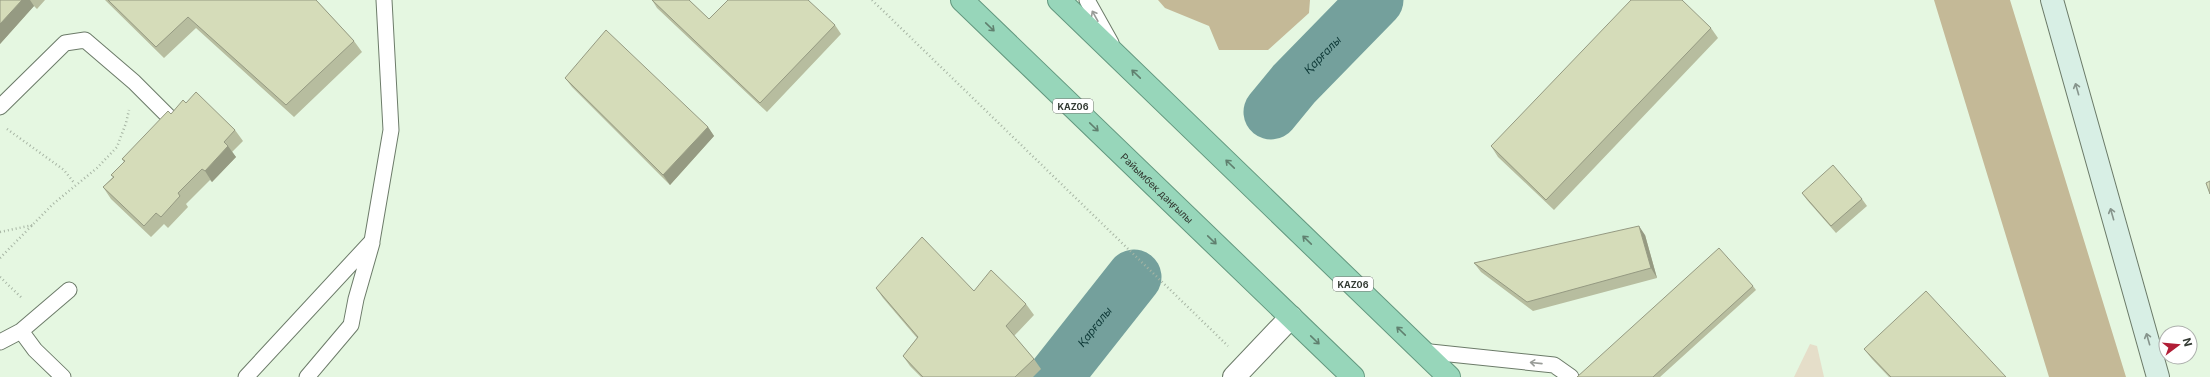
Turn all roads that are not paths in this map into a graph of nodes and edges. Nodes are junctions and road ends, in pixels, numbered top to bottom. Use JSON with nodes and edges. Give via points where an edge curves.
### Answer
{"nodes":[{"id":1,"x":384,"y":0,"type":"edge"},
{"id":2,"x":962,"y":0,"type":"edge"},
{"id":3,"x":1059,"y":0,"type":"edge"},
{"id":4,"x":1087,"y":0,"type":"edge"},
{"id":5,"x":2052,"y":0,"type":"edge"},
{"id":6,"x":1118,"y":56,"type":"junction"},
{"id":7,"x":0,"y":107,"type":"edge"},
{"id":8,"x":169,"y":117,"type":"edge"},
{"id":9,"x":372,"y":240,"type":"junction"},
{"id":10,"x":69,"y":290,"type":"dead end"},
{"id":11,"x":1291,"y":317,"type":"junction"},
{"id":12,"x":21,"y":331,"type":"junction"},
{"id":13,"x":0,"y":342,"type":"edge"},
{"id":14,"x":1421,"y":351,"type":"junction"},
{"id":15,"x":1240,"y":371,"type":"edge"},
{"id":16,"x":63,"y":377,"type":"edge"},
{"id":17,"x":246,"y":377,"type":"edge"},
{"id":18,"x":307,"y":377,"type":"edge"},
{"id":19,"x":1353,"y":377,"type":"edge"},
{"id":20,"x":1449,"y":377,"type":"edge"},
{"id":21,"x":1571,"y":377,"type":"edge"},
{"id":22,"x":2158,"y":377,"type":"edge"}],
"edges":[{"from":1,"to":9,"type":"lane","via":[[391,130]]},
{"from":2,"to":11,"type":"highway","name":"Райымбек даңғылы","number":"KАZ06","one_way":true},
{"from":3,"to":6,"type":"highway","number":"KАZ06"},
{"from":6,"to":4,"type":"lane","one_way":true},
{"from":22,"to":5,"type":"main road","one_way":true},
{"from":14,"to":6,"type":"highway","number":"KАZ06","one_way":true},
{"from":7,"to":8,"type":"lane","via":[[65,43],[85,40],[134,82]]},
{"from":9,"to":17,"type":"lane"},
{"from":9,"to":18,"type":"lane","via":[[351,325]]},
{"from":10,"to":12,"type":"lane"},
{"from":11,"to":15,"type":"street"},
{"from":11,"to":19,"type":"highway","name":"Райымбек даңғылы","number":"KАZ06","one_way":true},
{"from":12,"to":13,"type":"lane"},
{"from":12,"to":16,"type":"lane","via":[[35,350]]},
{"from":14,"to":20,"type":"highway","number":"KАZ06"},
{"from":21,"to":14,"type":"lane","one_way":true,"via":[[1554,365]]}]}
